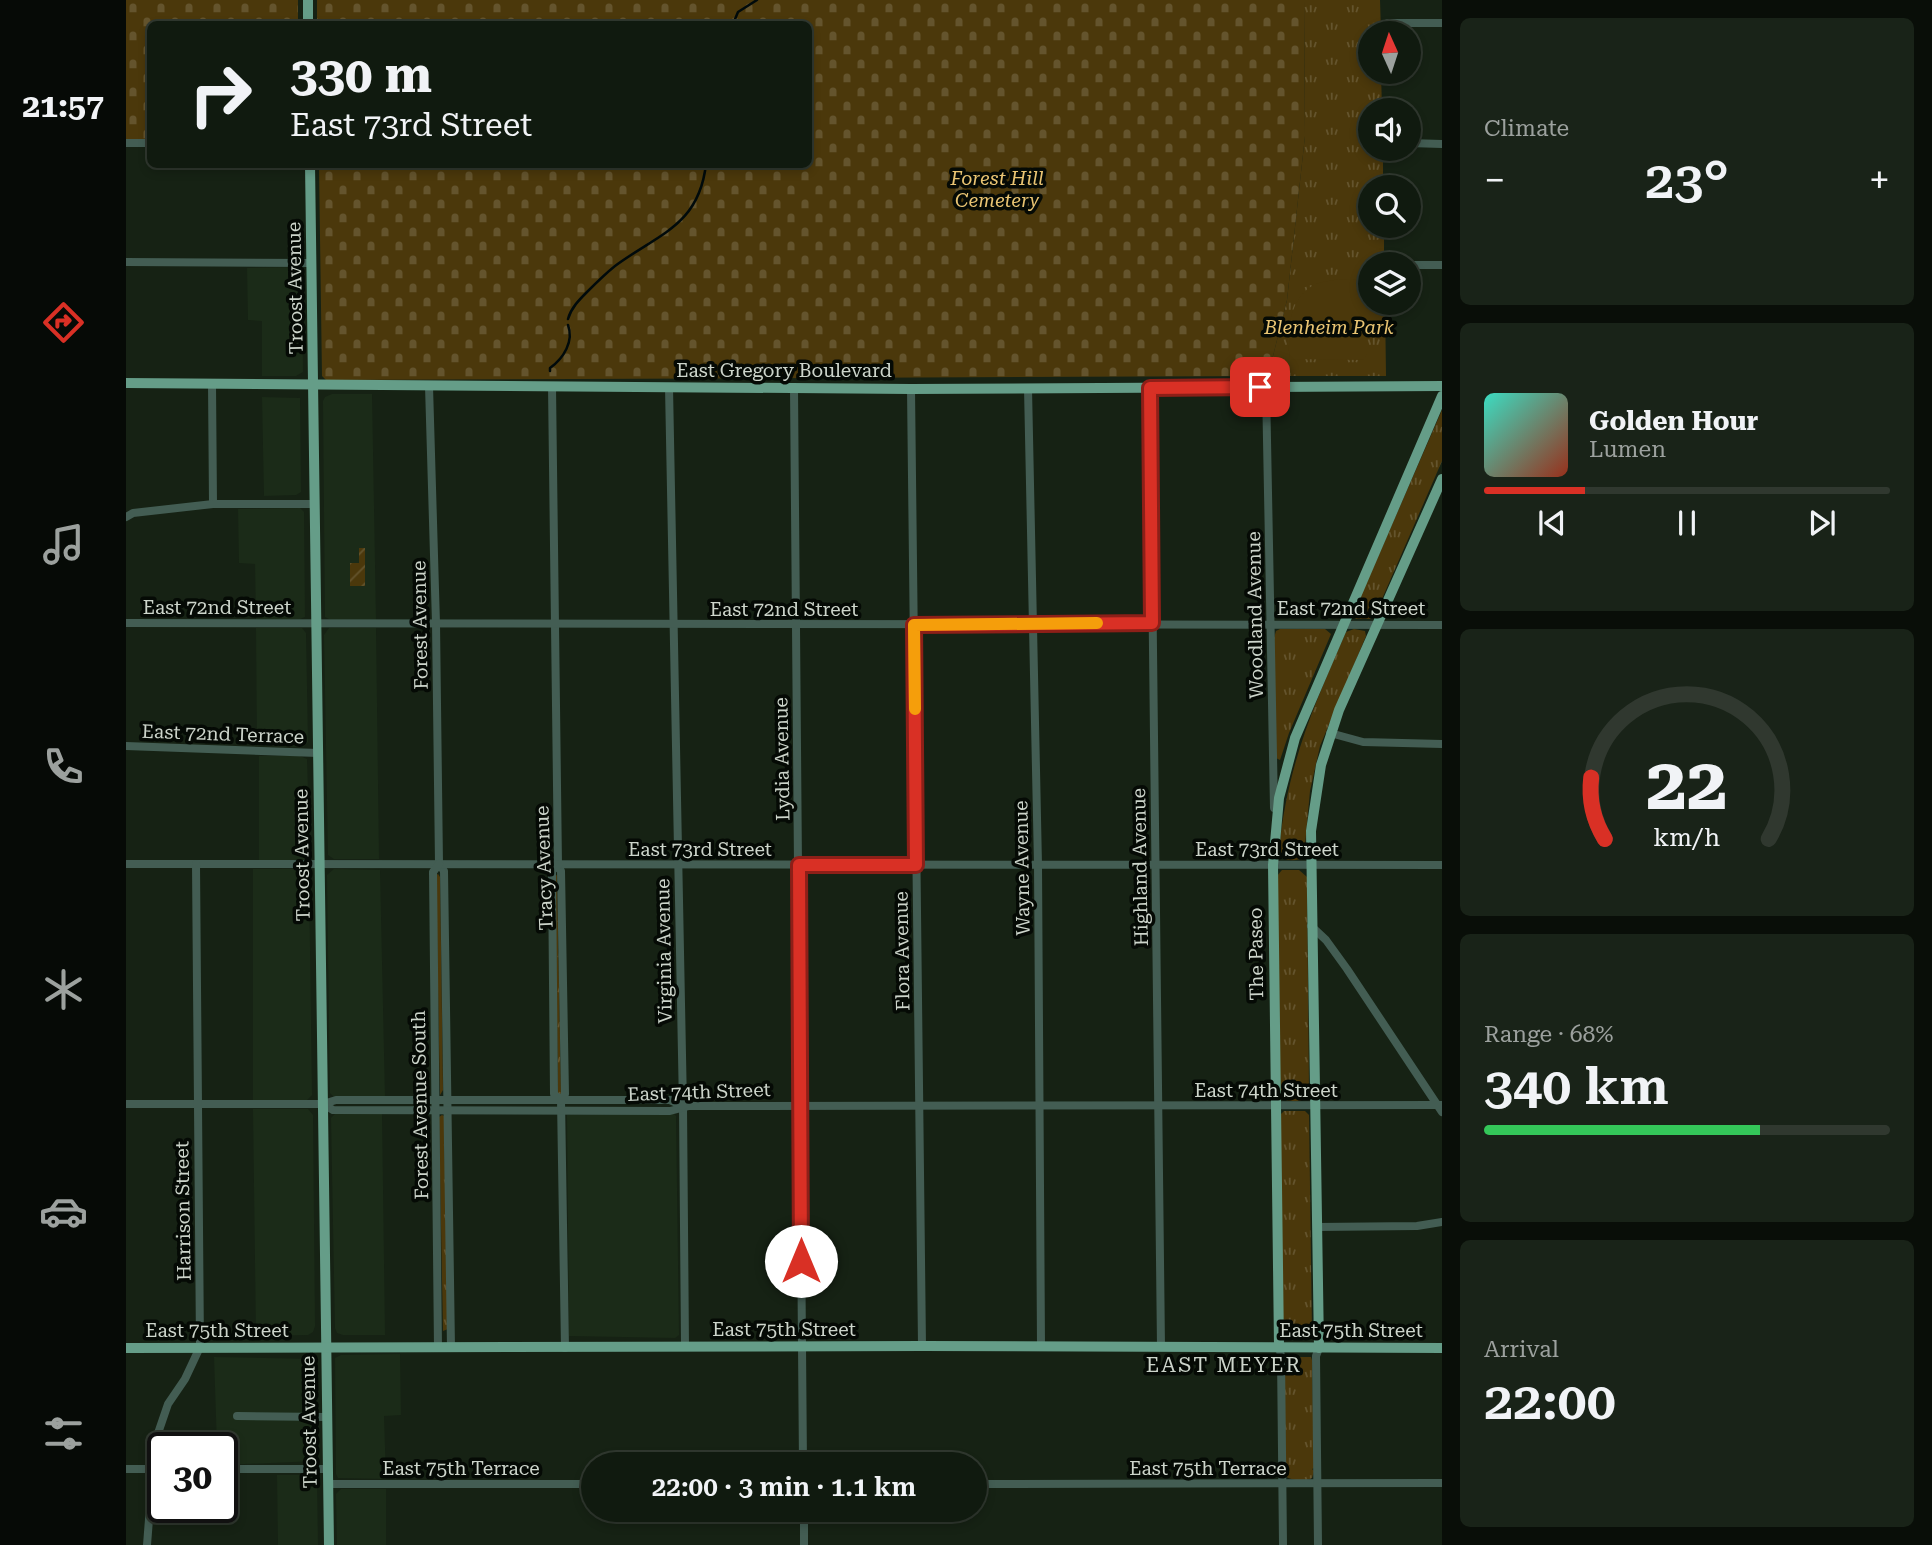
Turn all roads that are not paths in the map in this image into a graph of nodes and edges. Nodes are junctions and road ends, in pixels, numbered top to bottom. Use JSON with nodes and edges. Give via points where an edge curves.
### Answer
{"nodes":[{"id":1,"x":308,"y":0,"type":"edge"},
{"id":2,"x":308,"y":21,"type":"edge"},
{"id":3,"x":1421,"y":23,"type":"edge"},
{"id":4,"x":1442,"y":23,"type":"edge"},
{"id":5,"x":126,"y":143,"type":"edge"},
{"id":6,"x":147,"y":143,"type":"edge"},
{"id":7,"x":1421,"y":144,"type":"edge"},
{"id":8,"x":1442,"y":144,"type":"edge"},
{"id":9,"x":310,"y":168,"type":"edge"},
{"id":10,"x":126,"y":262,"type":"edge"},
{"id":11,"x":312,"y":262,"type":"junction"},
{"id":12,"x":1421,"y":265,"type":"edge"},
{"id":13,"x":1442,"y":265,"type":"edge"},
{"id":14,"x":126,"y":383,"type":"edge"},
{"id":15,"x":212,"y":384,"type":"junction"},
{"id":16,"x":313,"y":385,"type":"junction"},
{"id":17,"x":429,"y":386,"type":"junction"},
{"id":18,"x":552,"y":386,"type":"junction"},
{"id":19,"x":1442,"y":386,"type":"edge"},
{"id":20,"x":669,"y":387,"type":"junction"},
{"id":21,"x":1266,"y":387,"type":"junction"},
{"id":22,"x":793,"y":388,"type":"junction"},
{"id":23,"x":1028,"y":388,"type":"junction"},
{"id":24,"x":1150,"y":388,"type":"junction"},
{"id":25,"x":911,"y":389,"type":"junction"},
{"id":26,"x":1442,"y":396,"type":"edge"},
{"id":27,"x":1442,"y":479,"type":"edge"},
{"id":28,"x":213,"y":504,"type":"junction"},
{"id":29,"x":315,"y":504,"type":"junction"},
{"id":30,"x":128,"y":514,"type":"edge"},
{"id":31,"x":316,"y":622,"type":"junction"},
{"id":32,"x":126,"y":623,"type":"edge"},
{"id":33,"x":436,"y":623,"type":"junction"},
{"id":34,"x":1152,"y":623,"type":"junction"},
{"id":35,"x":554,"y":624,"type":"junction"},
{"id":36,"x":1033,"y":624,"type":"junction"},
{"id":37,"x":1270,"y":624,"type":"junction"},
{"id":38,"x":1343,"y":624,"type":"junction"},
{"id":39,"x":1377,"y":624,"type":"junction"},
{"id":40,"x":674,"y":625,"type":"junction"},
{"id":41,"x":796,"y":625,"type":"junction"},
{"id":42,"x":914,"y":625,"type":"junction"},
{"id":43,"x":1442,"y":625,"type":"edge"},
{"id":44,"x":1330,"y":733,"type":"junction"},
{"id":45,"x":1442,"y":744,"type":"edge"},
{"id":46,"x":126,"y":746,"type":"edge"},
{"id":47,"x":318,"y":752,"type":"junction"},
{"id":48,"x":1274,"y":843,"type":"junction"},
{"id":49,"x":126,"y":864,"type":"edge"},
{"id":50,"x":195,"y":864,"type":"junction"},
{"id":51,"x":439,"y":864,"type":"junction"},
{"id":52,"x":1442,"y":864,"type":"edge"},
{"id":53,"x":320,"y":865,"type":"junction"},
{"id":54,"x":558,"y":865,"type":"junction"},
{"id":55,"x":679,"y":865,"type":"junction"},
{"id":56,"x":799,"y":865,"type":"junction"},
{"id":57,"x":916,"y":865,"type":"junction"},
{"id":58,"x":1038,"y":865,"type":"junction"},
{"id":59,"x":1156,"y":865,"type":"junction"},
{"id":60,"x":1273,"y":865,"type":"junction"},
{"id":61,"x":1311,"y":865,"type":"junction"},
{"id":62,"x":1311,"y":926,"type":"junction"},
{"id":63,"x":435,"y":1100,"type":"junction"},
{"id":64,"x":561,"y":1100,"type":"junction"},
{"id":65,"x":447,"y":1101,"type":"junction"},
{"id":66,"x":126,"y":1104,"type":"edge"},
{"id":67,"x":323,"y":1104,"type":"junction"},
{"id":68,"x":198,"y":1105,"type":"junction"},
{"id":69,"x":683,"y":1105,"type":"junction"},
{"id":70,"x":800,"y":1105,"type":"junction"},
{"id":71,"x":919,"y":1105,"type":"junction"},
{"id":72,"x":1040,"y":1106,"type":"junction"},
{"id":73,"x":1158,"y":1106,"type":"junction"},
{"id":74,"x":1277,"y":1106,"type":"junction"},
{"id":75,"x":1314,"y":1106,"type":"junction"},
{"id":76,"x":1441,"y":1107,"type":"edge"},
{"id":77,"x":561,"y":1110,"type":"junction"},
{"id":78,"x":435,"y":1111,"type":"junction"},
{"id":79,"x":447,"y":1111,"type":"junction"},
{"id":80,"x":1442,"y":1222,"type":"edge"},
{"id":81,"x":1317,"y":1227,"type":"junction"},
{"id":82,"x":801,"y":1346,"type":"junction"},
{"id":83,"x":922,"y":1346,"type":"junction"},
{"id":84,"x":1041,"y":1346,"type":"junction"},
{"id":85,"x":1279,"y":1346,"type":"junction"},
{"id":86,"x":200,"y":1347,"type":"junction"},
{"id":87,"x":326,"y":1347,"type":"junction"},
{"id":88,"x":685,"y":1347,"type":"junction"},
{"id":89,"x":1161,"y":1347,"type":"junction"},
{"id":90,"x":126,"y":1348,"type":"edge"},
{"id":91,"x":438,"y":1348,"type":"junction"},
{"id":92,"x":451,"y":1348,"type":"junction"},
{"id":93,"x":565,"y":1348,"type":"junction"},
{"id":94,"x":1318,"y":1348,"type":"junction"},
{"id":95,"x":1442,"y":1348,"type":"edge"},
{"id":96,"x":237,"y":1416,"type":"dead end"},
{"id":97,"x":326,"y":1417,"type":"junction"},
{"id":98,"x":158,"y":1432,"type":"edge"},
{"id":99,"x":803,"y":1452,"type":"edge"},
{"id":100,"x":126,"y":1469,"type":"edge"},
{"id":101,"x":147,"y":1469,"type":"edge"},
{"id":102,"x":238,"y":1469,"type":"edge"},
{"id":103,"x":327,"y":1469,"type":"junction"},
{"id":104,"x":1442,"y":1483,"type":"edge"},
{"id":105,"x":328,"y":1484,"type":"junction"},
{"id":106,"x":581,"y":1484,"type":"edge"},
{"id":107,"x":987,"y":1484,"type":"edge"},
{"id":108,"x":1282,"y":1484,"type":"junction"},
{"id":109,"x":1317,"y":1484,"type":"junction"},
{"id":110,"x":804,"y":1522,"type":"edge"},
{"id":111,"x":148,"y":1523,"type":"edge"},
{"id":112,"x":146,"y":1545,"type":"edge"},
{"id":113,"x":328,"y":1545,"type":"edge"},
{"id":114,"x":804,"y":1545,"type":"edge"},
{"id":115,"x":1283,"y":1545,"type":"edge"},
{"id":116,"x":1318,"y":1545,"type":"edge"}],
"edges":[{"from":1,"to":2,"type":"main road"},
{"from":3,"to":4,"type":"street"},
{"from":5,"to":6,"type":"street"},
{"from":7,"to":8,"type":"street"},
{"from":9,"to":11,"type":"main road","name":"Troost Avenue"},
{"from":10,"to":11,"type":"street"},
{"from":11,"to":16,"type":"main road","name":"Troost Avenue"},
{"from":12,"to":13,"type":"street"},
{"from":14,"to":15,"type":"main road","name":"East Gregory Boulevard"},
{"from":15,"to":16,"type":"main road","name":"East Gregory Boulevard"},
{"from":15,"to":28,"type":"street"},
{"from":16,"to":17,"type":"main road","name":"East Gregory Boulevard"},
{"from":16,"to":29,"type":"main road","name":"Troost Avenue"},
{"from":17,"to":18,"type":"main road","name":"East Gregory Boulevard"},
{"from":17,"to":33,"type":"street","name":"Forest Avenue"},
{"from":18,"to":20,"type":"main road","name":"East Gregory Boulevard"},
{"from":18,"to":35,"type":"street","name":"Tracy Avenue"},
{"from":19,"to":21,"type":"main road","name":"East Gregory Boulevard"},
{"from":20,"to":22,"type":"main road","name":"East Gregory Boulevard"},
{"from":20,"to":40,"type":"street","name":"Virginia Avenue"},
{"from":21,"to":24,"type":"main road","name":"East Gregory Boulevard"},
{"from":21,"to":37,"type":"street","name":"Woodland Avenue"},
{"from":22,"to":25,"type":"main road","name":"East Gregory Boulevard"},
{"from":22,"to":41,"type":"street","name":"Lydia Avenue"},
{"from":23,"to":24,"type":"main road","name":"East Gregory Boulevard"},
{"from":23,"to":25,"type":"main road","name":"East Gregory Boulevard"},
{"from":23,"to":36,"type":"street","name":"Wayne Avenue"},
{"from":24,"to":34,"type":"street","name":"Highland Avenue"},
{"from":25,"to":42,"type":"street","name":"Flora Avenue"},
{"from":26,"to":38,"type":"main road","name":"The Paseo"},
{"from":27,"to":39,"type":"main road"},
{"from":28,"to":29,"type":"street"},
{"from":28,"to":30,"type":"street"},
{"from":29,"to":31,"type":"main road","name":"Troost Avenue"},
{"from":31,"to":32,"type":"street","name":"East 72nd Street"},
{"from":31,"to":33,"type":"street","name":"East 72nd Street"},
{"from":31,"to":47,"type":"main road","name":"Troost Avenue"},
{"from":33,"to":35,"type":"street","name":"East 72nd Street"},
{"from":33,"to":51,"type":"street","name":"Forest Avenue"},
{"from":34,"to":36,"type":"street","name":"East 72nd Street"},
{"from":34,"to":37,"type":"street","name":"East 72nd Street"},
{"from":34,"to":59,"type":"street","name":"Highland Avenue"},
{"from":35,"to":40,"type":"street","name":"East 72nd Street"},
{"from":35,"to":54,"type":"street","name":"Tracy Avenue"},
{"from":36,"to":42,"type":"street","name":"East 72nd Street"},
{"from":36,"to":58,"type":"street","name":"Wayne Avenue"},
{"from":37,"to":38,"type":"street","name":"East 72nd Street"},
{"from":37,"to":48,"type":"street","name":"Woodland Avenue"},
{"from":38,"to":39,"type":"street","name":"East 72nd Street"},
{"from":38,"to":48,"type":"main road","name":"The Paseo","via":[[1295,738],[1279,798]]},
{"from":39,"to":43,"type":"street","name":"East 72nd Street"},
{"from":39,"to":44,"type":"main road"},
{"from":40,"to":41,"type":"street","name":"East 72nd Street"},
{"from":40,"to":55,"type":"street","name":"Virginia Avenue"},
{"from":41,"to":42,"type":"street","name":"East 72nd Street"},
{"from":41,"to":56,"type":"street","name":"Lydia Avenue"},
{"from":42,"to":57,"type":"street","name":"Flora Avenue"},
{"from":44,"to":45,"type":"street","via":[[1363,742]]},
{"from":44,"to":61,"type":"main road","via":[[1316,788]]},
{"from":46,"to":47,"type":"street","name":"East 72nd Terrace"},
{"from":47,"to":53,"type":"main road","name":"Troost Avenue"},
{"from":48,"to":60,"type":"main road","name":"The Paseo"},
{"from":49,"to":50,"type":"street","name":"East 73rd Street"},
{"from":50,"to":53,"type":"street","name":"East 73rd Street"},
{"from":50,"to":68,"type":"street","name":"Harrison Street"},
{"from":51,"to":53,"type":"street","name":"East 73rd Street"},
{"from":51,"to":54,"type":"street","name":"East 73rd Street"},
{"from":51,"to":63,"type":"street","name":"Forest Avenue South","via":[[433,872]]},
{"from":51,"to":65,"type":"street","via":[[444,871]]},
{"from":52,"to":61,"type":"street","name":"East 73rd Street"},
{"from":53,"to":67,"type":"main road","name":"Troost Avenue"},
{"from":54,"to":55,"type":"street","name":"East 73rd Street"},
{"from":54,"to":64,"type":"street","name":"Tracy Avenue","via":[[565,1094]]},
{"from":55,"to":56,"type":"street","name":"East 73rd Street"},
{"from":55,"to":69,"type":"street","name":"Virginia Avenue"},
{"from":56,"to":57,"type":"street","name":"East 73rd Street"},
{"from":56,"to":70,"type":"street","name":"Lydia Avenue"},
{"from":57,"to":58,"type":"street","name":"East 73rd Street"},
{"from":57,"to":71,"type":"street","name":"Flora Avenue"},
{"from":58,"to":59,"type":"street","name":"East 73rd Street"},
{"from":58,"to":72,"type":"street","name":"Wayne Avenue"},
{"from":59,"to":60,"type":"street","name":"East 73rd Street"},
{"from":59,"to":73,"type":"street","name":"Highland Avenue"},
{"from":60,"to":61,"type":"street","name":"East 73rd Street"},
{"from":60,"to":74,"type":"main road","name":"The Paseo"},
{"from":61,"to":62,"type":"main road"},
{"from":62,"to":75,"type":"main road"},
{"from":62,"to":76,"type":"street","via":[[1347,969]]},
{"from":63,"to":65,"type":"street"},
{"from":63,"to":67,"type":"street","via":[[334,1100]]},
{"from":63,"to":78,"type":"street","name":"Forest Avenue South"},
{"from":64,"to":65,"type":"street"},
{"from":64,"to":69,"type":"street","via":[[670,1100]]},
{"from":64,"to":77,"type":"street","name":"Tracy Avenue"},
{"from":65,"to":79,"type":"street"},
{"from":66,"to":68,"type":"street","name":"East 74th Street"},
{"from":67,"to":68,"type":"street","name":"East 74th Street"},
{"from":67,"to":78,"type":"street","name":"East 74th Street","via":[[333,1110]]},
{"from":67,"to":87,"type":"main road","name":"Troost Avenue"},
{"from":68,"to":86,"type":"street","name":"Harrison Street"},
{"from":69,"to":70,"type":"street","name":"East 74th Street"},
{"from":69,"to":77,"type":"street","name":"East 74th Street","via":[[670,1111]]},
{"from":69,"to":88,"type":"street","name":"Virginia Avenue"},
{"from":70,"to":71,"type":"street","name":"East 74th Street"},
{"from":70,"to":82,"type":"street","name":"Lydia Avenue"},
{"from":71,"to":72,"type":"street","name":"East 74th Street"},
{"from":71,"to":83,"type":"street","name":"Flora Avenue"},
{"from":72,"to":73,"type":"street","name":"East 74th Street"},
{"from":72,"to":84,"type":"street","name":"Wayne Avenue"},
{"from":73,"to":74,"type":"street","name":"East 74th Street"},
{"from":73,"to":89,"type":"street","name":"Highland Avenue"},
{"from":74,"to":75,"type":"street","name":"East 74th Street"},
{"from":74,"to":85,"type":"main road","name":"The Paseo"},
{"from":75,"to":76,"type":"street","name":"East 74th Street"},
{"from":75,"to":81,"type":"main road"},
{"from":77,"to":79,"type":"street","name":"East 74th Street"},
{"from":77,"to":93,"type":"street","name":"Tracy Avenue"},
{"from":78,"to":79,"type":"street","name":"East 74th Street"},
{"from":78,"to":91,"type":"street","name":"Forest Avenue South"},
{"from":79,"to":92,"type":"street"},
{"from":80,"to":81,"type":"street"},
{"from":81,"to":94,"type":"main road"},
{"from":82,"to":83,"type":"main road","name":"East 75th Street"},
{"from":82,"to":88,"type":"main road","name":"East 75th Street"},
{"from":82,"to":99,"type":"street","name":"Lydia Avenue"},
{"from":83,"to":84,"type":"main road","name":"East 75th Street"},
{"from":84,"to":89,"type":"main road","name":"East 75th Street"},
{"from":85,"to":89,"type":"main road","name":"East 75th Street"},
{"from":85,"to":94,"type":"main road","name":"East 75th Street"},
{"from":85,"to":108,"type":"street","name":"The Paseo"},
{"from":86,"to":87,"type":"main road","name":"East 75th Street"},
{"from":86,"to":90,"type":"main road","name":"East 75th Street"},
{"from":86,"to":98,"type":"street","name":"Harrison Street"},
{"from":87,"to":91,"type":"main road","name":"East 75th Street"},
{"from":87,"to":97,"type":"main road","name":"Troost Avenue"},
{"from":88,"to":93,"type":"main road","name":"East 75th Street"},
{"from":91,"to":92,"type":"main road","name":"East 75th Street"},
{"from":92,"to":93,"type":"main road","name":"East 75th Street"},
{"from":94,"to":95,"type":"main road","name":"East 75th Street"},
{"from":94,"to":109,"type":"street"},
{"from":96,"to":97,"type":"street"},
{"from":97,"to":103,"type":"main road","name":"Troost Avenue"},
{"from":100,"to":101,"type":"street"},
{"from":102,"to":103,"type":"street"},
{"from":103,"to":105,"type":"main road","name":"Troost Avenue"},
{"from":104,"to":109,"type":"street","name":"East 75th Terrace"},
{"from":105,"to":106,"type":"street","name":"East 75th Terrace"},
{"from":105,"to":113,"type":"main road","name":"Troost Avenue"},
{"from":107,"to":108,"type":"street","name":"East 75th Terrace"},
{"from":108,"to":109,"type":"street","name":"East 75th Terrace"},
{"from":108,"to":115,"type":"street","name":"The Paseo"},
{"from":109,"to":116,"type":"street"},
{"from":110,"to":114,"type":"street"},
{"from":111,"to":112,"type":"street","name":"Harrison Street"}]}
